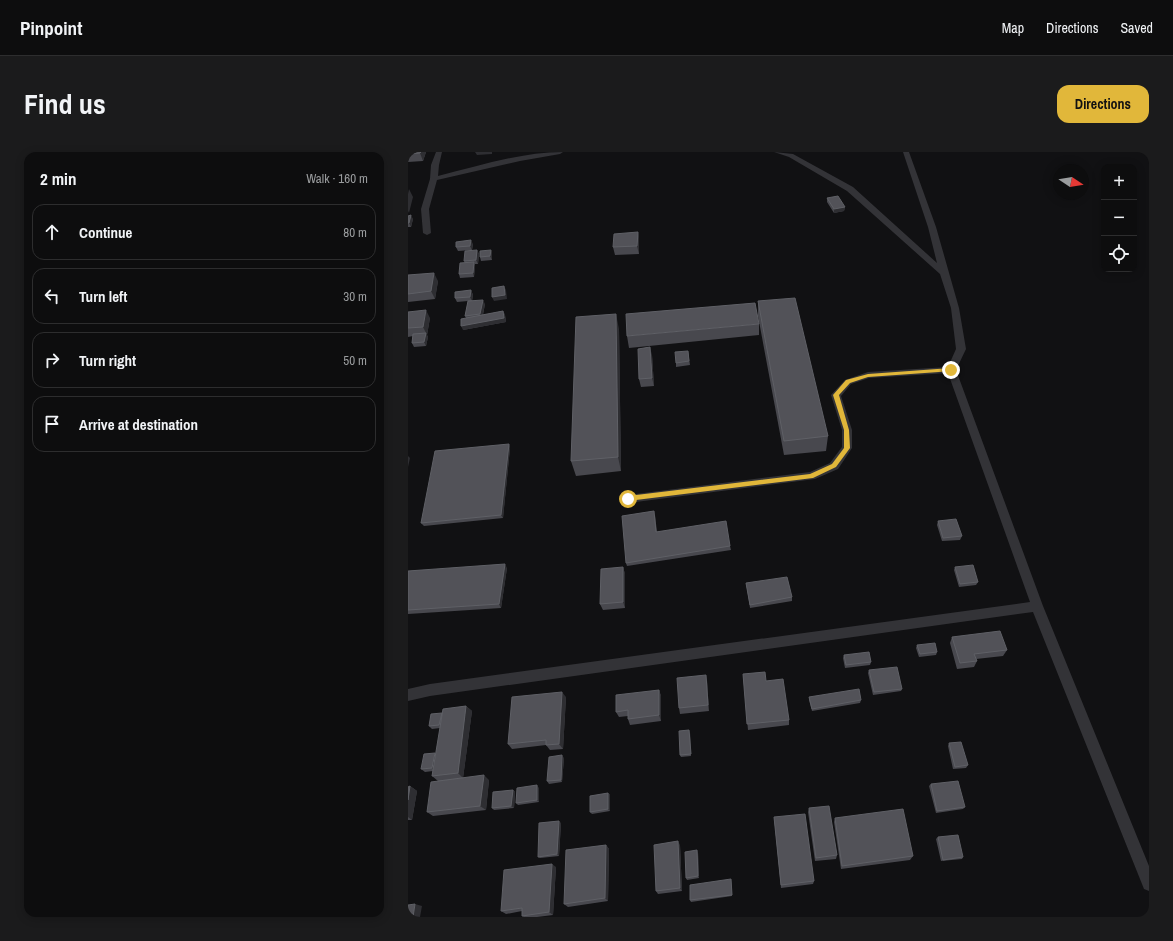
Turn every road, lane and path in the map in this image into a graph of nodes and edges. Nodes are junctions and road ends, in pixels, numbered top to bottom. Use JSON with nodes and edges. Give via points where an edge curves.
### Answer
{"nodes":[{"id":1,"x":440,"y":152,"type":"edge"},
{"id":2,"x":560,"y":152,"type":"edge"},
{"id":3,"x":777,"y":152,"type":"edge"},
{"id":4,"x":906,"y":152,"type":"edge"},
{"id":5,"x":434,"y":179,"type":"junction"},
{"id":6,"x":427,"y":233,"type":"dead end"},
{"id":7,"x":944,"y":273,"type":"junction"},
{"id":8,"x":951,"y":370,"type":"junction"},
{"id":9,"x":628,"y":499,"type":"dead end"},
{"id":10,"x":1037,"y":606,"type":"junction"},
{"id":11,"x":408,"y":695,"type":"edge"},
{"id":12,"x":1149,"y":884,"type":"edge"}],
"edges":[{"from":1,"to":5,"type":"lane","via":[[435,165]]},
{"from":2,"to":5,"type":"lane"},
{"from":3,"to":7,"type":"lane","via":[[791,155],[850,189]]},
{"from":4,"to":7,"type":"lane","via":[[932,227]]},
{"from":5,"to":6,"type":"lane","via":[[426,209]]},
{"from":7,"to":8,"type":"lane","via":[[955,308],[961,349]]},
{"from":8,"to":9,"type":"lane","via":[[868,376],[848,382],[836,395],[846,430],[847,448],[834,466],[811,476]]},
{"from":8,"to":10,"type":"lane"},
{"from":10,"to":11,"type":"lane"},
{"from":10,"to":12,"type":"lane"}]}
